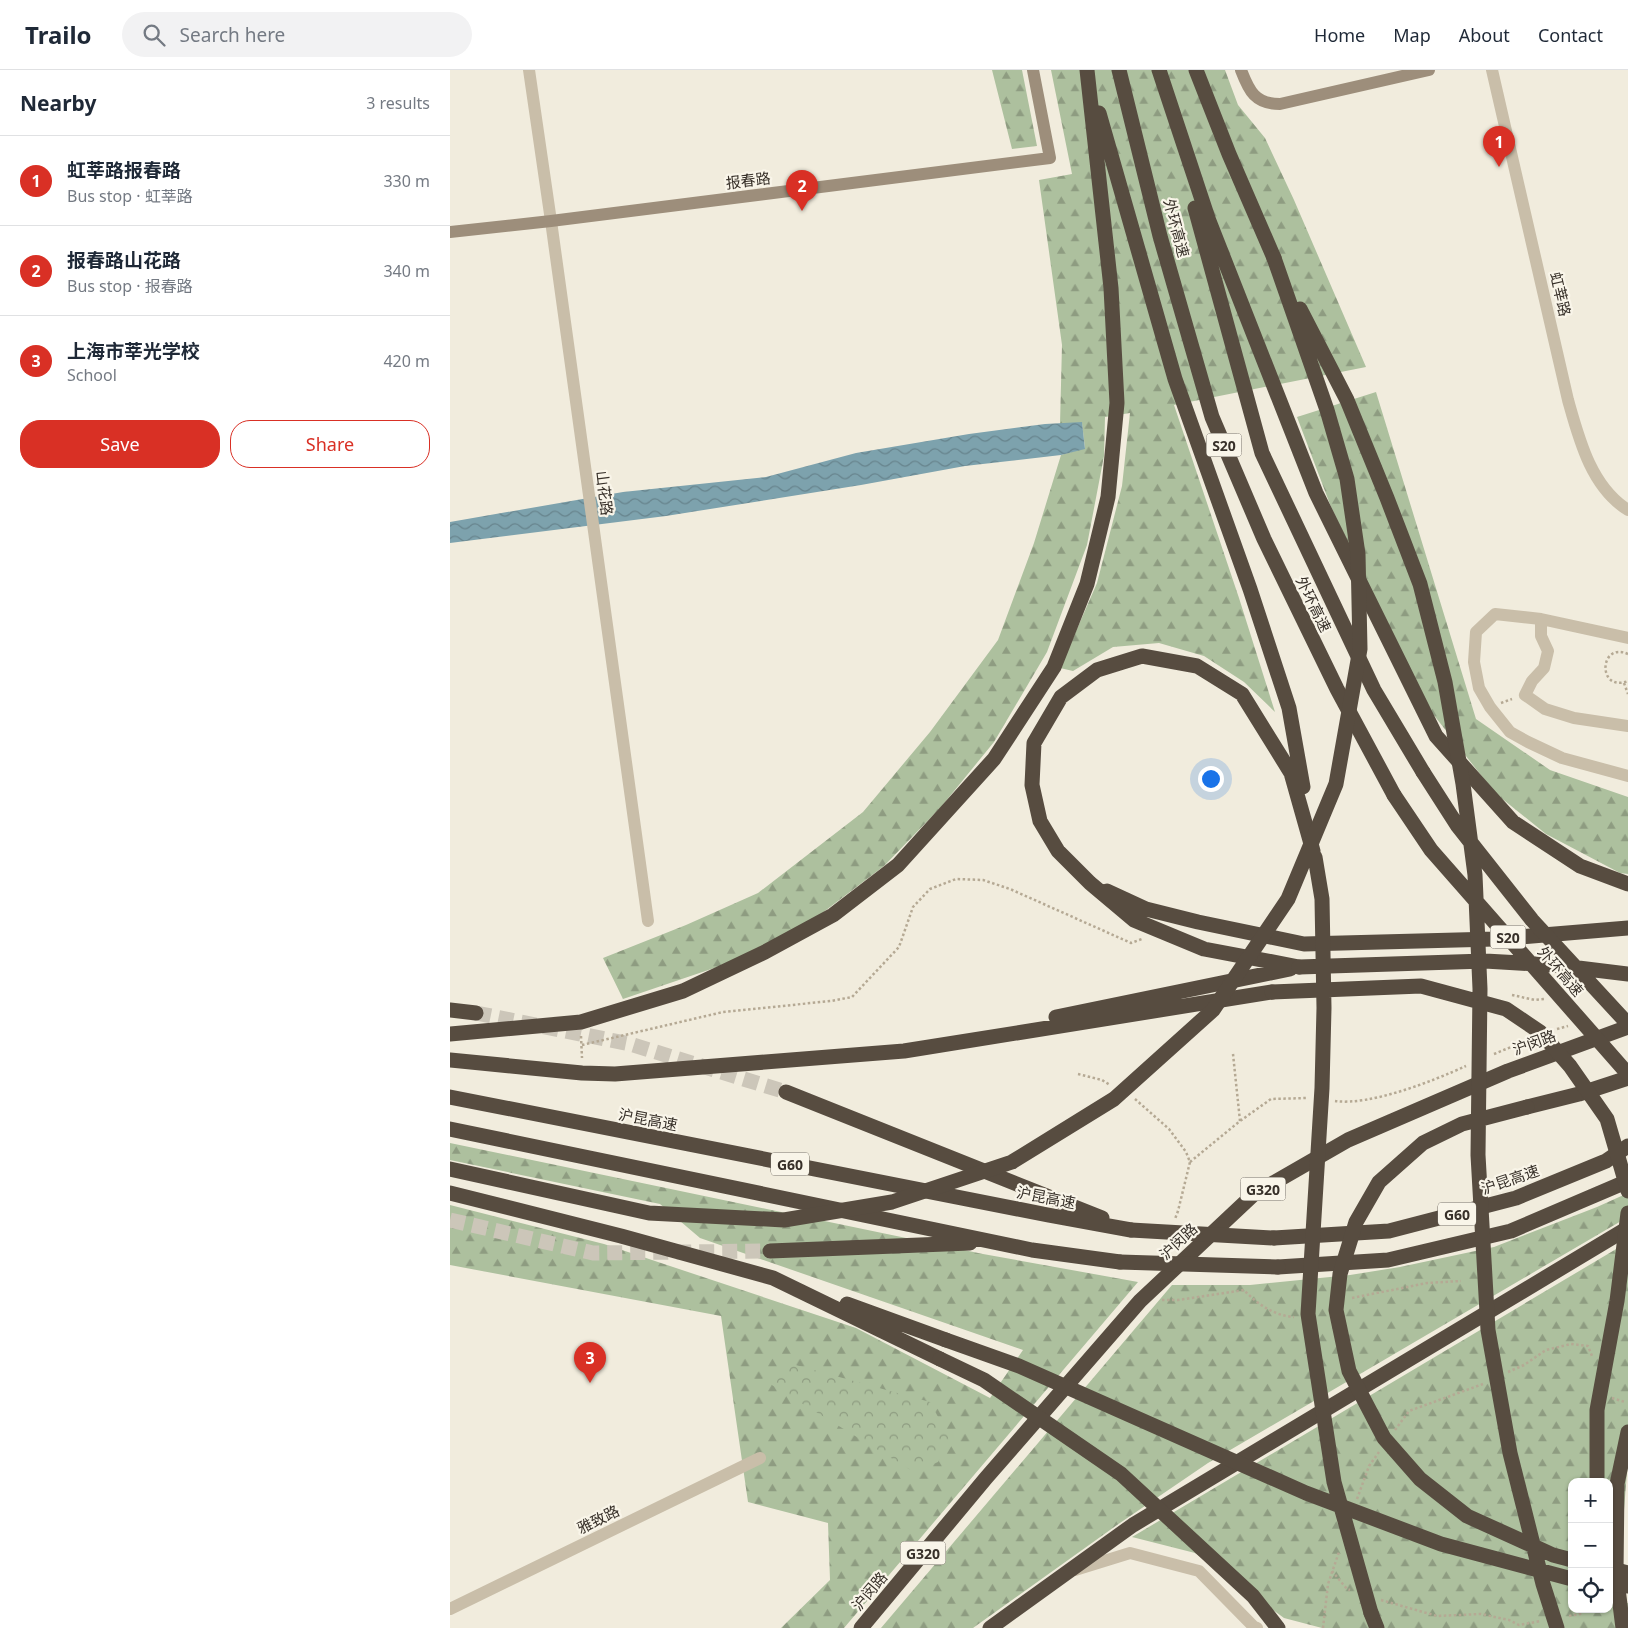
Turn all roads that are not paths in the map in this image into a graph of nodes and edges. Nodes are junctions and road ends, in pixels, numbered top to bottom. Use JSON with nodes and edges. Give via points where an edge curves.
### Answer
{"nodes":[{"id":1,"x":529,"y":70,"type":"edge"},
{"id":2,"x":1034,"y":70,"type":"edge"},
{"id":3,"x":1087,"y":70,"type":"edge"},
{"id":4,"x":1119,"y":70,"type":"edge"},
{"id":5,"x":1158,"y":70,"type":"edge"},
{"id":6,"x":1196,"y":70,"type":"edge"},
{"id":7,"x":1241,"y":70,"type":"edge"},
{"id":8,"x":1428,"y":70,"type":"edge"},
{"id":9,"x":1492,"y":70,"type":"edge"},
{"id":10,"x":551,"y":221,"type":"junction"},
{"id":11,"x":450,"y":232,"type":"edge"},
{"id":12,"x":1274,"y":258,"type":"junction"},
{"id":13,"x":1628,"y":510,"type":"edge"},
{"id":14,"x":1541,"y":619,"type":"junction"},
{"id":15,"x":1627,"y":637,"type":"edge"},
{"id":16,"x":1628,"y":726,"type":"edge"},
{"id":17,"x":1628,"y":776,"type":"edge"},
{"id":18,"x":1315,"y":857,"type":"junction"},
{"id":19,"x":1090,"y":883,"type":"junction"},
{"id":20,"x":1628,"y":884,"type":"edge"},
{"id":21,"x":648,"y":921,"type":"dead end"},
{"id":22,"x":1628,"y":928,"type":"edge"},
{"id":23,"x":1299,"y":967,"type":"junction"},
{"id":24,"x":1628,"y":974,"type":"edge"},
{"id":25,"x":450,"y":1010,"type":"edge"},
{"id":26,"x":476,"y":1013,"type":"tunnel mouth"},
{"id":27,"x":1628,"y":1025,"type":"edge"},
{"id":28,"x":450,"y":1034,"type":"edge"},
{"id":29,"x":904,"y":1050,"type":"junction"},
{"id":30,"x":450,"y":1060,"type":"edge"},
{"id":31,"x":1628,"y":1074,"type":"edge"},
{"id":32,"x":1628,"y":1078,"type":"edge"},
{"id":33,"x":786,"y":1092,"type":"tunnel mouth"},
{"id":34,"x":450,"y":1097,"type":"edge"},
{"id":35,"x":450,"y":1129,"type":"edge"},
{"id":36,"x":1628,"y":1146,"type":"edge"},
{"id":37,"x":450,"y":1169,"type":"edge"},
{"id":38,"x":1628,"y":1181,"type":"edge"},
{"id":39,"x":1628,"y":1191,"type":"edge"},
{"id":40,"x":450,"y":1192,"type":"edge"},
{"id":41,"x":1628,"y":1213,"type":"edge"},
{"id":42,"x":1628,"y":1228,"type":"edge"},
{"id":43,"x":1131,"y":1230,"type":"junction"},
{"id":44,"x":994,"y":1242,"type":"junction"},
{"id":45,"x":770,"y":1250,"type":"tunnel mouth"},
{"id":46,"x":773,"y":1278,"type":"junction"},
{"id":47,"x":1628,"y":1432,"type":"edge"},
{"id":48,"x":760,"y":1458,"type":"dead end"},
{"id":49,"x":1597,"y":1478,"type":"edge"},
{"id":50,"x":1568,"y":1559,"type":"edge"},
{"id":51,"x":1613,"y":1569,"type":"edge"},
{"id":52,"x":1068,"y":1572,"type":"junction"},
{"id":53,"x":1628,"y":1573,"type":"edge"},
{"id":54,"x":1568,"y":1578,"type":"edge"},
{"id":55,"x":1613,"y":1584,"type":"edge"},
{"id":56,"x":1628,"y":1586,"type":"edge"},
{"id":57,"x":450,"y":1609,"type":"edge"},
{"id":58,"x":1611,"y":1613,"type":"edge"},
{"id":59,"x":1555,"y":1622,"type":"edge"},
{"id":60,"x":861,"y":1628,"type":"edge"},
{"id":61,"x":990,"y":1628,"type":"edge"},
{"id":62,"x":1257,"y":1628,"type":"edge"},
{"id":63,"x":1278,"y":1628,"type":"edge"},
{"id":64,"x":1377,"y":1628,"type":"edge"},
{"id":65,"x":1615,"y":1628,"type":"edge"},
{"id":66,"x":1623,"y":1628,"type":"edge"}],
"edges":[{"from":1,"to":10,"type":"street","name":"山花路"},
{"from":2,"to":10,"type":"street","name":"报春路","via":[[1050,158]]},
{"from":3,"to":18,"type":"highway","bridge":true,"via":[[1175,379],[1289,708]]},
{"from":3,"to":28,"type":"highway","via":[[1111,288],[1117,402],[1108,497],[1087,584],[1054,667],[994,759],[898,865],[833,915],[765,952],[683,991],[581,1022]]},
{"from":4,"to":31,"type":"highway","name":"外环高速","number":"S20","bridge":true,"via":[[1160,236],[1212,417],[1264,539],[1336,690],[1394,795],[1431,850]]},
{"from":5,"to":20,"type":"highway","bridge":true,"via":[[1209,221],[1316,493],[1436,736],[1513,822],[1580,866]]},
{"from":5,"to":27,"type":"highway","name":"外环高速","number":"S20","bridge":true,"via":[[1262,453],[1374,690],[1457,825],[1532,920]]},
{"from":6,"to":12,"type":"highway"},
{"from":7,"to":8,"type":"street","via":[[1254,95],[1270,104]]},
{"from":9,"to":13,"type":"street","name":"虹莘路","via":[[1578,433],[1602,486]]},
{"from":10,"to":11,"type":"street","name":"报春路"},
{"from":10,"to":21,"type":"street","name":"山花路"},
{"from":12,"to":37,"type":"highway","bridge":true,"via":[[1327,410],[1347,479],[1358,554],[1360,649],[1336,784],[1288,899],[1213,1010],[1114,1099],[1012,1162],[892,1202],[784,1220],[649,1213]]},
{"from":12,"to":59,"type":"highway","bridge":true,"via":[[1347,400],[1388,498],[1420,584],[1445,682],[1463,784],[1474,875],[1480,989],[1478,1155],[1488,1330],[1510,1453]]},
{"from":14,"to":15,"type":"street"},
{"from":14,"to":16,"type":"street","via":[[1542,636],[1548,650],[1544,668],[1525,695],[1545,709],[1574,718]]},
{"from":14,"to":17,"type":"street","via":[[1495,614],[1476,632],[1474,662],[1479,688],[1510,732],[1562,758]]},
{"from":18,"to":19,"type":"highway","bridge":true,"via":[[1291,773],[1242,694],[1197,666],[1142,656],[1097,670],[1062,697],[1034,743],[1032,785],[1040,821],[1058,851]]},
{"from":18,"to":64,"type":"highway","bridge":true,"via":[[1322,899],[1324,1008],[1308,1314],[1334,1482]]},
{"from":19,"to":22,"type":"highway","via":[[1146,909],[1304,944],[1495,940]]},
{"from":19,"to":23,"type":"highway","via":[[1134,920],[1204,949]]},
{"from":23,"to":24,"type":"highway","bridge":true,"via":[[1485,961]]},
{"from":23,"to":29,"type":"highway"},
{"from":25,"to":26,"type":"highway"},
{"from":27,"to":60,"type":"highway","name":"沪闵路","number":"G320","via":[[1508,1070],[1348,1140],[1254,1194],[1140,1301]]},
{"from":29,"to":30,"type":"highway","via":[[615,1074]]},
{"from":29,"to":39,"type":"highway","bridge":true,"via":[[1272,992],[1421,986],[1506,1009],[1540,1032],[1570,1066],[1607,1119]]},
{"from":32,"to":50,"type":"highway","bridge":true,"via":[[1462,1124],[1423,1143],[1379,1182],[1356,1222],[1340,1274],[1336,1310],[1349,1371],[1384,1438],[1420,1479],[1467,1516]]},
{"from":33,"to":43,"type":"highway"},
{"from":34,"to":43,"type":"highway","name":"沪昆高速","number":"G60"},
{"from":35,"to":44,"type":"highway","number":"G60"},
{"from":36,"to":43,"type":"highway","name":"沪昆高速","number":"G60","bridge":true,"via":[[1606,1161],[1516,1198],[1389,1231],[1274,1238]]},
{"from":38,"to":44,"type":"highway","number":"G60","bridge":true,"via":[[1511,1231],[1388,1260],[1278,1267],[1120,1262]]},
{"from":40,"to":46,"type":"highway"},
{"from":41,"to":49,"type":"highway","bridge":true,"via":[[1598,1410]]},
{"from":42,"to":52,"type":"highway","via":[[1133,1525]]},
{"from":44,"to":45,"type":"highway"},
{"from":46,"to":54,"type":"highway","bridge":true,"via":[[1019,1366],[1306,1493],[1440,1544]]},
{"from":46,"to":63,"type":"highway","bridge":true,"via":[[984,1380],[1121,1474],[1253,1596]]},
{"from":47,"to":66,"type":"highway","bridge":true,"via":[[1617,1484],[1616,1573]]},
{"from":48,"to":57,"type":"street","name":"雅致路"},
{"from":51,"to":53,"type":"highway","bridge":true},
{"from":52,"to":61,"type":"highway"},
{"from":52,"to":62,"type":"street","via":[[1130,1553],[1199,1571]]},
{"from":55,"to":56,"type":"highway","bridge":true},
{"from":58,"to":65,"type":"highway"}]}
